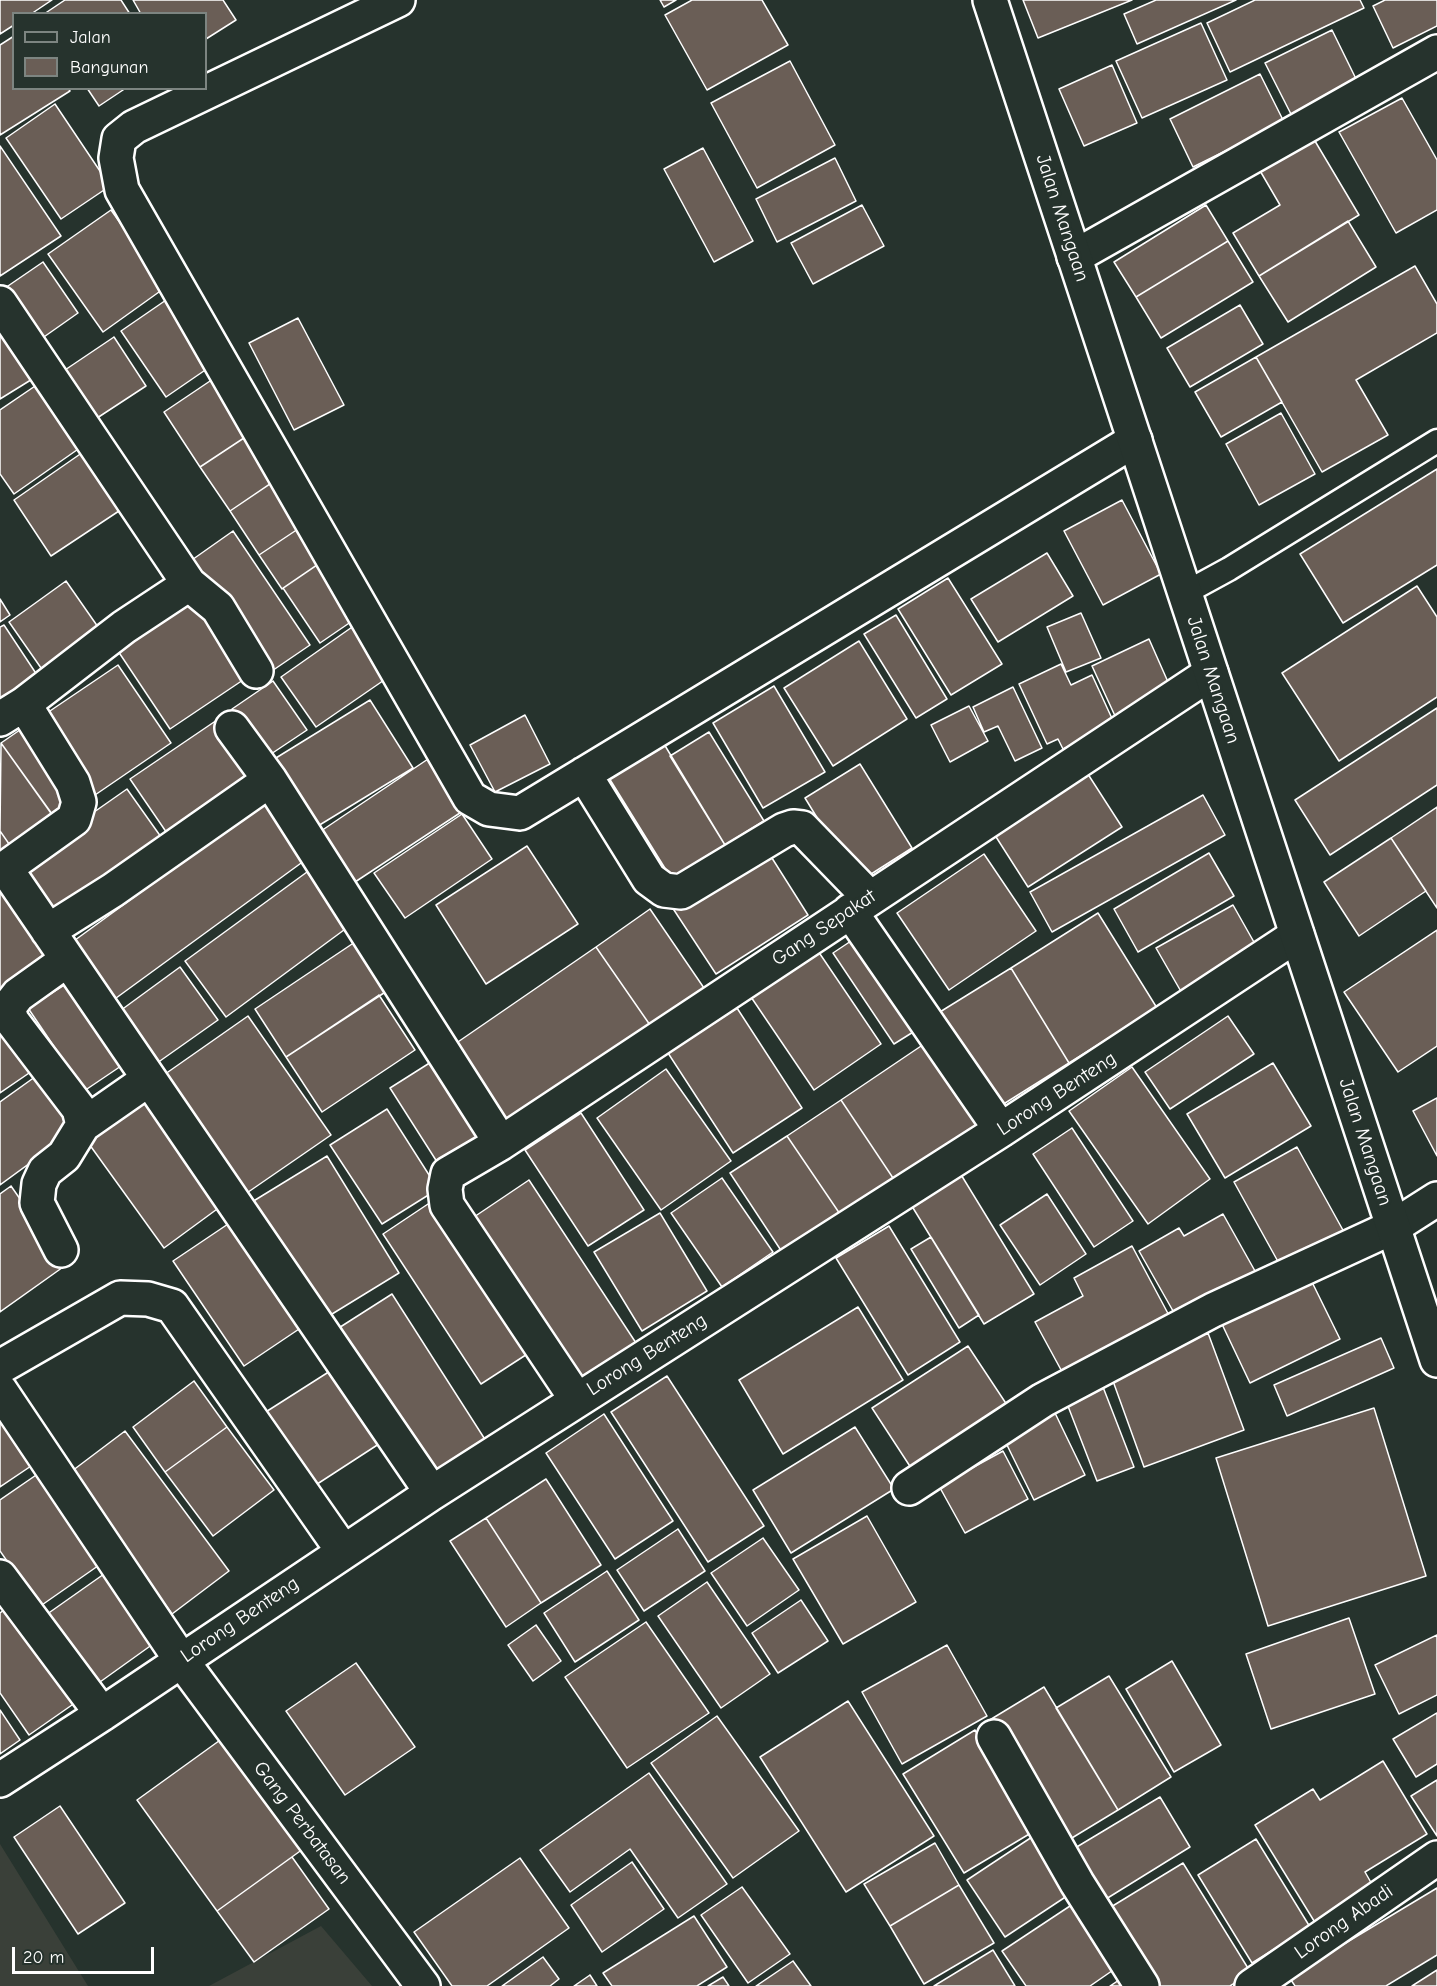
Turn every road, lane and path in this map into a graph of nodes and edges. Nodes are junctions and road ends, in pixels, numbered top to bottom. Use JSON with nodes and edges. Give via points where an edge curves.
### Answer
{"nodes":[{"id":1,"x":398,"y":0,"type":"edge"},
{"id":2,"x":990,"y":0,"type":"edge"},
{"id":3,"x":1437,"y":51,"type":"edge"},
{"id":4,"x":1074,"y":257,"type":"junction"},
{"id":5,"x":0,"y":303,"type":"edge"},
{"id":6,"x":1135,"y":440,"type":"junction"},
{"id":7,"x":1437,"y":441,"type":"edge"},
{"id":8,"x":189,"y":584,"type":"junction"},
{"id":9,"x":1185,"y":593,"type":"junction"},
{"id":10,"x":256,"y":671,"type":"dead end"},
{"id":11,"x":1211,"y":673,"type":"junction"},
{"id":12,"x":12,"y":712,"type":"edge"},
{"id":13,"x":232,"y":728,"type":"dead end"},
{"id":14,"x":584,"y":774,"type":"junction"},
{"id":15,"x":270,"y":780,"type":"junction"},
{"id":16,"x":3,"y":871,"type":"edge"},
{"id":17,"x":860,"y":904,"type":"junction"},
{"id":18,"x":48,"y":932,"type":"junction"},
{"id":19,"x":1297,"y":935,"type":"junction"},
{"id":20,"x":67,"y":960,"type":"junction"},
{"id":21,"x":149,"y":1079,"type":"junction"},
{"id":22,"x":83,"y":1125,"type":"junction"},
{"id":23,"x":1002,"y":1130,"type":"junction"},
{"id":24,"x":501,"y":1143,"type":"junction"},
{"id":25,"x":1437,"y":1199,"type":"edge"},
{"id":26,"x":1393,"y":1227,"type":"junction"},
{"id":27,"x":61,"y":1250,"type":"dead end"},
{"id":28,"x":1437,"y":1360,"type":"edge"},
{"id":29,"x":0,"y":1367,"type":"edge"},
{"id":30,"x":0,"y":1390,"type":"edge"},
{"id":31,"x":577,"y":1400,"type":"junction"},
{"id":32,"x":909,"y":1488,"type":"dead end"},
{"id":33,"x":432,"y":1493,"type":"junction"},
{"id":34,"x":343,"y":1551,"type":"junction"},
{"id":35,"x":0,"y":1577,"type":"edge"},
{"id":36,"x":181,"y":1660,"type":"junction"},
{"id":37,"x":102,"y":1714,"type":"junction"},
{"id":38,"x":994,"y":1737,"type":"dead end"},
{"id":39,"x":0,"y":1780,"type":"edge"},
{"id":40,"x":1437,"y":1858,"type":"edge"},
{"id":41,"x":423,"y":1986,"type":"edge"},
{"id":42,"x":1142,"y":1986,"type":"edge"},
{"id":43,"x":1251,"y":1986,"type":"edge"}],
"edges":[{"from":1,"to":14,"type":"street","via":[[134,127],[120,139],[117,158],[122,190],[470,798],[489,809],[520,813]]},
{"from":2,"to":4,"type":"street","name":"Jalan Mangaan"},
{"from":3,"to":4,"type":"street"},
{"from":4,"to":6,"type":"street","name":"Jalan Mangaan"},
{"from":5,"to":8,"type":"street"},
{"from":6,"to":9,"type":"street","name":"Jalan Mangaan"},
{"from":6,"to":14,"type":"street"},
{"from":7,"to":9,"type":"lane"},
{"from":8,"to":10,"type":"street","via":[[218,608]]},
{"from":8,"to":12,"type":"street","via":[[124,627]]},
{"from":9,"to":11,"type":"street","name":"Jalan Mangaan"},
{"from":11,"to":17,"type":"street","name":"Gang Sepakat"},
{"from":11,"to":19,"type":"street","name":"Jalan Mangaan"},
{"from":12,"to":16,"type":"street","via":[[73,783],[79,802],[74,819]]},
{"from":13,"to":15,"type":"street"},
{"from":14,"to":17,"type":"street","via":[[649,879],[664,890],[681,892],[793,827],[802,828]]},
{"from":15,"to":18,"type":"street"},
{"from":15,"to":24,"type":"street"},
{"from":16,"to":18,"type":"street"},
{"from":17,"to":23,"type":"street"},
{"from":17,"to":24,"type":"street","name":"Gang Sepakat"},
{"from":18,"to":20,"type":"street"},
{"from":19,"to":23,"type":"street","name":"Lorong Benteng"},
{"from":19,"to":26,"type":"street","name":"Jalan Mangaan"},
{"from":20,"to":21,"type":"street"},
{"from":20,"to":22,"type":"street","via":[[18,995],[9,1008],[12,1021],[79,1109]]},
{"from":21,"to":22,"type":"street"},
{"from":21,"to":33,"type":"street"},
{"from":22,"to":27,"type":"street","via":[[64,1156],[45,1171],[39,1184],[37,1203]]},
{"from":23,"to":31,"type":"street","name":"Lorong Benteng"},
{"from":24,"to":31,"type":"street","name":"Gang Sepakat","via":[[448,1174],[447,1205]]},
{"from":25,"to":26,"type":"street"},
{"from":26,"to":28,"type":"street","name":"Jalan Mangaan"},
{"from":26,"to":32,"type":"street","via":[[1213,1310],[1043,1400]]},
{"from":29,"to":34,"type":"street","via":[[120,1298],[148,1299],[172,1306]]},
{"from":30,"to":36,"type":"street","name":"Gang Perbatasan"},
{"from":31,"to":33,"type":"street","name":"Lorong Benteng"},
{"from":33,"to":34,"type":"street","name":"Lorong Benteng"},
{"from":34,"to":36,"type":"street","name":"Lorong Benteng"},
{"from":35,"to":37,"type":"street"},
{"from":36,"to":37,"type":"street","name":"Lorong Benteng"},
{"from":36,"to":41,"type":"street","name":"Gang Perbatasan"},
{"from":37,"to":39,"type":"street","name":"Lorong Benteng"},
{"from":38,"to":42,"type":"street","via":[[1077,1883]]},
{"from":40,"to":43,"type":"street","name":"Lorong Abadi"}]}
